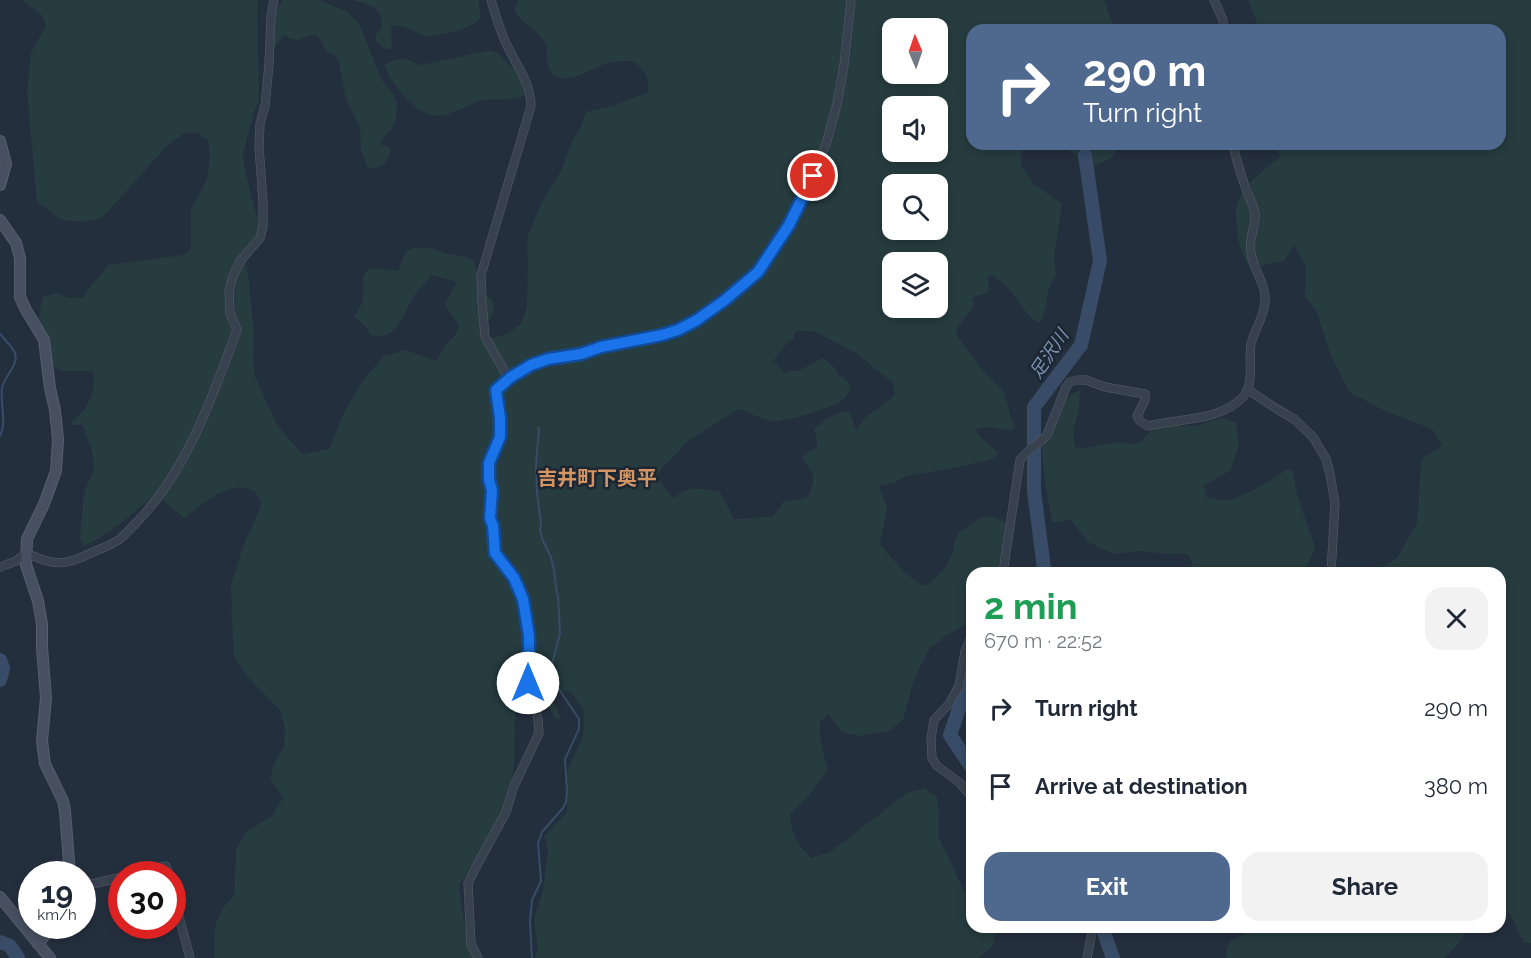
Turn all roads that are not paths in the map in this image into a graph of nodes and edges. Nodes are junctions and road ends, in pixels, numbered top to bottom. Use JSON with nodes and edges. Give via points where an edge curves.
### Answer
{"nodes":[{"id":1,"x":274,"y":0,"type":"edge"},
{"id":2,"x":491,"y":0,"type":"edge"},
{"id":3,"x":850,"y":0,"type":"edge"},
{"id":4,"x":1214,"y":0,"type":"edge"},
{"id":5,"x":1223,"y":24,"type":"edge"},
{"id":6,"x":0,"y":141,"type":"edge"},
{"id":7,"x":1234,"y":150,"type":"edge"},
{"id":8,"x":0,"y":185,"type":"edge"},
{"id":9,"x":0,"y":220,"type":"edge"},
{"id":10,"x":509,"y":379,"type":"junction"},
{"id":11,"x":1247,"y":388,"type":"junction"},
{"id":12,"x":26,"y":554,"type":"junction"},
{"id":13,"x":0,"y":567,"type":"edge"},
{"id":14,"x":1004,"y":567,"type":"edge"},
{"id":15,"x":1331,"y":567,"type":"edge"},
{"id":16,"x":966,"y":649,"type":"edge"},
{"id":17,"x":966,"y":790,"type":"edge"},
{"id":18,"x":69,"y":861,"type":"edge"},
{"id":19,"x":0,"y":897,"type":"edge"},
{"id":20,"x":1093,"y":933,"type":"edge"},
{"id":21,"x":42,"y":939,"type":"edge"},
{"id":22,"x":185,"y":939,"type":"edge"},
{"id":23,"x":38,"y":944,"type":"junction"},
{"id":24,"x":50,"y":958,"type":"edge"},
{"id":25,"x":190,"y":958,"type":"edge"},
{"id":26,"x":478,"y":958,"type":"edge"},
{"id":27,"x":1087,"y":958,"type":"edge"}],
"edges":[{"from":1,"to":12,"type":"street","via":[[260,124],[263,225],[260,238],[233,276],[230,313],[237,330],[210,402],[171,480],[121,538],[66,562]]},
{"from":2,"to":10,"type":"street","via":[[531,97],[526,126],[481,274],[485,337]]},
{"from":3,"to":10,"type":"street","via":[[844,65],[827,141],[789,225],[758,272],[725,300],[678,330],[548,359]]},
{"from":4,"to":5,"type":"street"},
{"from":6,"to":8,"type":"street","via":[[6,165]]},
{"from":7,"to":11,"type":"street","via":[[1255,210],[1250,246],[1265,297],[1263,315],[1251,344]]},
{"from":9,"to":12,"type":"street","via":[[16,243],[20,258],[20,297],[44,340],[58,440],[56,471],[27,539]]},
{"from":10,"to":26,"type":"street","via":[[496,390],[500,437],[489,463],[490,518],[495,553],[514,578],[523,599],[529,636],[524,665],[539,733],[506,812],[468,883],[471,944]]},
{"from":11,"to":14,"type":"street","via":[[1232,406],[1212,415],[1148,426],[1137,416],[1145,394],[1086,380],[1070,382],[1047,435],[1020,460]]},
{"from":11,"to":15,"type":"street","via":[[1294,419],[1313,437],[1326,459],[1335,503]]},
{"from":12,"to":13,"type":"street"},
{"from":12,"to":18,"type":"street","via":[[42,624],[45,764],[63,801]]},
{"from":16,"to":17,"type":"street","via":[[959,686],[934,720],[931,738],[932,758],[937,766]]},
{"from":19,"to":23,"type":"street"},
{"from":20,"to":27,"type":"street"},
{"from":21,"to":23,"type":"street"},
{"from":22,"to":25,"type":"street"},
{"from":23,"to":24,"type":"street"}]}
